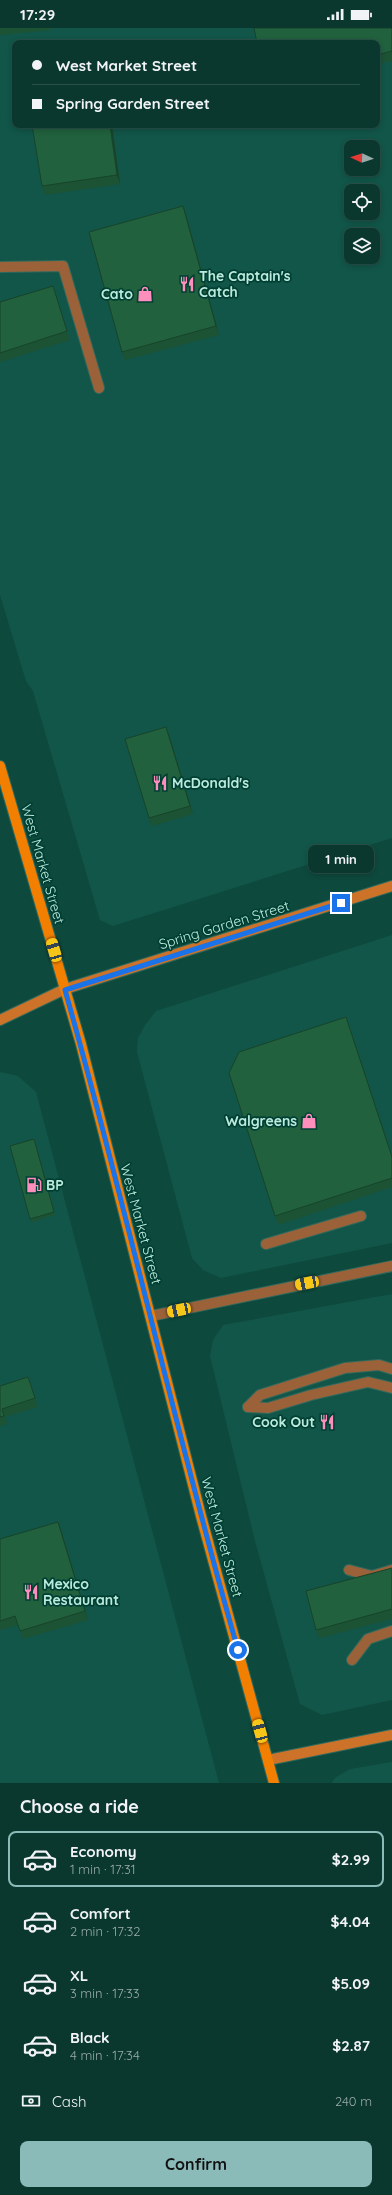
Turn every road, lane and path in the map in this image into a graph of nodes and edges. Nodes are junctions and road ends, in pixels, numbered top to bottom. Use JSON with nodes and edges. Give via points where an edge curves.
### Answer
{"nodes":[{"id":1,"x":0,"y":268,"type":"edge"},
{"id":2,"x":99,"y":388,"type":"dead end"},
{"id":3,"x":0,"y":766,"type":"edge"},
{"id":4,"x":392,"y":886,"type":"edge"},
{"id":5,"x":65,"y":990,"type":"junction"},
{"id":6,"x":0,"y":1020,"type":"edge"},
{"id":7,"x":361,"y":1216,"type":"dead end"},
{"id":8,"x":266,"y":1244,"type":"dead end"},
{"id":9,"x":392,"y":1266,"type":"edge"},
{"id":10,"x":151,"y":1316,"type":"junction"},
{"id":11,"x":392,"y":1369,"type":"edge"},
{"id":12,"x":392,"y":1388,"type":"edge"},
{"id":13,"x":349,"y":1570,"type":"dead end"},
{"id":14,"x":392,"y":1570,"type":"edge"},
{"id":15,"x":392,"y":1631,"type":"edge"},
{"id":16,"x":352,"y":1660,"type":"dead end"},
{"id":17,"x":392,"y":1734,"type":"edge"},
{"id":18,"x":268,"y":1760,"type":"junction"},
{"id":19,"x":274,"y":1783,"type":"edge"}],
"edges":[{"from":1,"to":2,"type":"street","via":[[63,266]]},
{"from":3,"to":5,"type":"main road","name":"West Market Street"},
{"from":4,"to":5,"type":"main road","name":"Spring Garden Street"},
{"from":5,"to":6,"type":"main road","name":"Spring Garden Street"},
{"from":5,"to":10,"type":"main road","name":"West Market Street"},
{"from":7,"to":8,"type":"street"},
{"from":9,"to":10,"type":"street"},
{"from":10,"to":18,"type":"main road","name":"West Market Street","via":[[201,1516]]},
{"from":11,"to":12,"type":"street","via":[[379,1365],[345,1368],[260,1395],[248,1407],[268,1408],[368,1382]]},
{"from":13,"to":14,"type":"street","via":[[372,1576]]},
{"from":15,"to":16,"type":"street","via":[[368,1639]]},
{"from":17,"to":18,"type":"main road"},
{"from":18,"to":19,"type":"main road","name":"West Market Street"}]}
